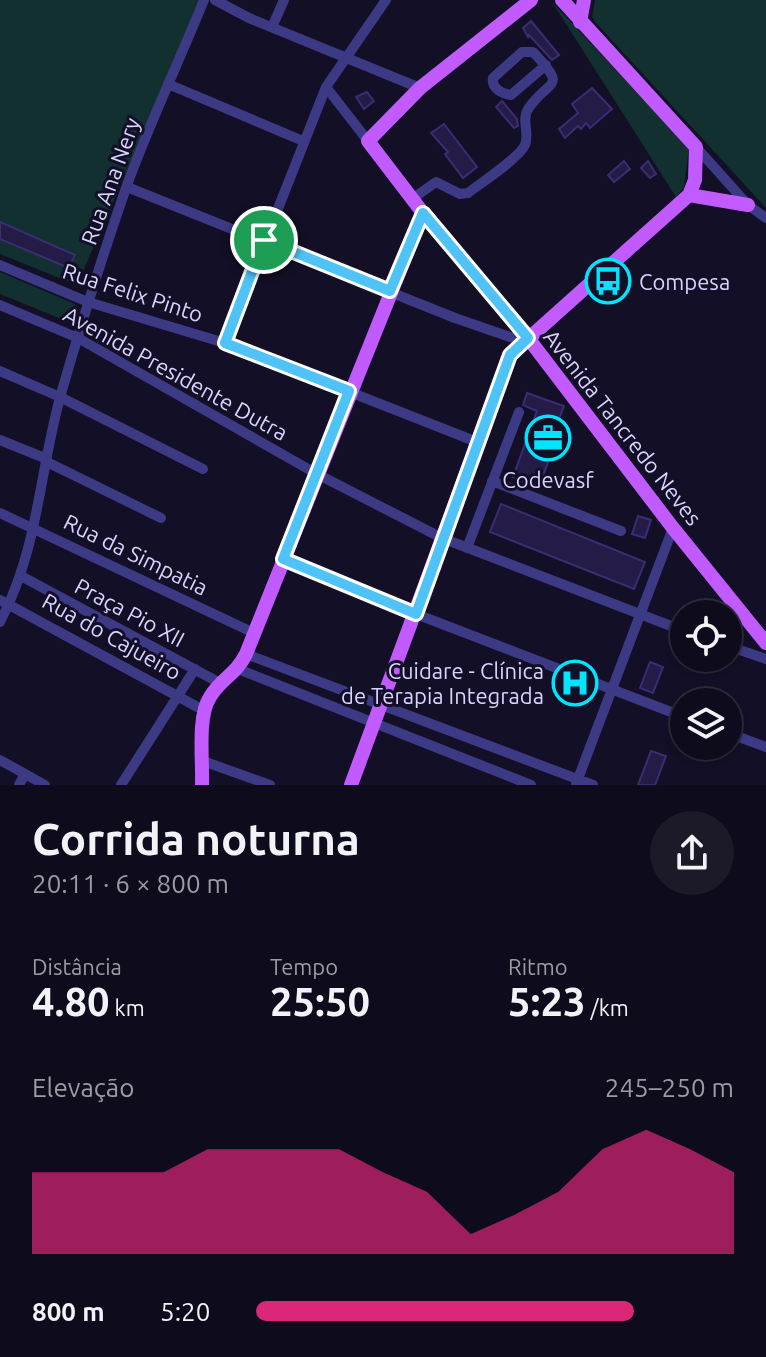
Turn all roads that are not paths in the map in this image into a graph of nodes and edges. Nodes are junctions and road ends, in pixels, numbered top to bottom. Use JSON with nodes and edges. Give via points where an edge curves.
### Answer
{"nodes":[{"id":1,"x":204,"y":0,"type":"edge"},
{"id":2,"x":215,"y":0,"type":"edge"},
{"id":3,"x":284,"y":0,"type":"edge"},
{"id":4,"x":386,"y":0,"type":"edge"},
{"id":5,"x":531,"y":0,"type":"edge"},
{"id":6,"x":562,"y":0,"type":"edge"},
{"id":7,"x":584,"y":0,"type":"edge"},
{"id":8,"x":580,"y":22,"type":"junction"},
{"id":9,"x":272,"y":27,"type":"junction"},
{"id":10,"x":345,"y":57,"type":"junction"},
{"id":11,"x":546,"y":65,"type":"junction"},
{"id":12,"x":168,"y":84,"type":"junction"},
{"id":13,"x":326,"y":87,"type":"junction"},
{"id":14,"x":420,"y":88,"type":"junction"},
{"id":15,"x":303,"y":141,"type":"junction"},
{"id":16,"x":368,"y":141,"type":"junction"},
{"id":17,"x":696,"y":147,"type":"junction"},
{"id":18,"x":127,"y":187,"type":"junction"},
{"id":19,"x":689,"y":195,"type":"junction"},
{"id":20,"x":412,"y":199,"type":"junction"},
{"id":21,"x":748,"y":205,"type":"junction"},
{"id":22,"x":423,"y":213,"type":"junction"},
{"id":23,"x":766,"y":218,"type":"edge"},
{"id":24,"x":264,"y":240,"type":"junction"},
{"id":25,"x":0,"y":265,"type":"edge"},
{"id":26,"x":390,"y":291,"type":"junction"},
{"id":27,"x":88,"y":302,"type":"junction"},
{"id":28,"x":0,"y":305,"type":"edge"},
{"id":29,"x":78,"y":338,"type":"junction"},
{"id":30,"x":528,"y":338,"type":"junction"},
{"id":31,"x":225,"y":343,"type":"junction"},
{"id":32,"x":0,"y":371,"type":"edge"},
{"id":33,"x":349,"y":391,"type":"junction"},
{"id":34,"x":60,"y":397,"type":"junction"},
{"id":35,"x":519,"y":412,"type":"dead end"},
{"id":36,"x":0,"y":440,"type":"edge"},
{"id":37,"x":477,"y":442,"type":"junction"},
{"id":38,"x":47,"y":461,"type":"junction"},
{"id":39,"x":203,"y":469,"type":"dead end"},
{"id":40,"x":317,"y":474,"type":"junction"},
{"id":41,"x":492,"y":481,"type":"junction"},
{"id":42,"x":0,"y":513,"type":"edge"},
{"id":43,"x":161,"y":518,"type":"dead end"},
{"id":44,"x":35,"y":528,"type":"junction"},
{"id":45,"x":673,"y":528,"type":"junction"},
{"id":46,"x":621,"y":531,"type":"dead end"},
{"id":47,"x":442,"y":538,"type":"junction"},
{"id":48,"x":467,"y":548,"type":"junction"},
{"id":49,"x":283,"y":559,"type":"junction"},
{"id":50,"x":21,"y":576,"type":"junction"},
{"id":51,"x":5,"y":602,"type":"edge"},
{"id":52,"x":416,"y":614,"type":"junction"},
{"id":53,"x":638,"y":615,"type":"junction"},
{"id":54,"x":0,"y":622,"type":"edge"},
{"id":55,"x":670,"y":626,"type":"edge"},
{"id":56,"x":254,"y":633,"type":"junction"},
{"id":57,"x":766,"y":643,"type":"edge"},
{"id":58,"x":742,"y":651,"type":"edge"},
{"id":59,"x":246,"y":654,"type":"junction"},
{"id":60,"x":766,"y":659,"type":"edge"},
{"id":61,"x":195,"y":669,"type":"junction"},
{"id":62,"x":238,"y":669,"type":"junction"},
{"id":63,"x":220,"y":683,"type":"junction"},
{"id":64,"x":611,"y":690,"type":"junction"},
{"id":65,"x":178,"y":696,"type":"junction"},
{"id":66,"x":206,"y":704,"type":"junction"},
{"id":67,"x":380,"y":706,"type":"junction"},
{"id":68,"x":670,"y":712,"type":"edge"},
{"id":69,"x":374,"y":722,"type":"junction"},
{"id":70,"x":742,"y":738,"type":"edge"},
{"id":71,"x":766,"y":747,"type":"edge"},
{"id":72,"x":0,"y":760,"type":"edge"},
{"id":73,"x":203,"y":761,"type":"junction"},
{"id":74,"x":25,"y":774,"type":"junction"},
{"id":75,"x":576,"y":782,"type":"edge"},
{"id":76,"x":19,"y":785,"type":"edge"},
{"id":77,"x":45,"y":785,"type":"edge"},
{"id":78,"x":121,"y":785,"type":"edge"},
{"id":79,"x":202,"y":785,"type":"edge"},
{"id":80,"x":270,"y":785,"type":"edge"},
{"id":81,"x":351,"y":785,"type":"edge"},
{"id":82,"x":531,"y":785,"type":"edge"},
{"id":83,"x":593,"y":785,"type":"edge"}],
"edges":[{"from":1,"to":12,"type":"street","name":"Rua Ana Nery"},
{"from":2,"to":9,"type":"street"},
{"from":3,"to":9,"type":"street"},
{"from":4,"to":10,"type":"street"},
{"from":5,"to":14,"type":"main road"},
{"from":6,"to":8,"type":"main road"},
{"from":7,"to":8,"type":"main road"},
{"from":8,"to":17,"type":"main road"},
{"from":9,"to":10,"type":"street"},
{"from":10,"to":13,"type":"street"},
{"from":10,"to":14,"type":"street"},
{"from":11,"to":11,"type":"street","via":[[511,95],[492,83],[495,74],[522,52],[533,52]]},
{"from":11,"to":20,"type":"street","via":[[553,83],[526,114],[524,149],[468,193],[436,182]]},
{"from":12,"to":15,"type":"street"},
{"from":12,"to":18,"type":"street","name":"Rua Ana Nery"},
{"from":13,"to":15,"type":"street"},
{"from":13,"to":16,"type":"street","name":"Avenida Tancredo Neves"},
{"from":14,"to":16,"type":"main road"},
{"from":15,"to":24,"type":"street"},
{"from":16,"to":20,"type":"main road","name":"Avenida Tancredo Neves"},
{"from":17,"to":19,"type":"main road"},
{"from":17,"to":21,"type":"street"},
{"from":18,"to":24,"type":"street"},
{"from":18,"to":27,"type":"street","name":"Rua Ana Nery"},
{"from":19,"to":21,"type":"main road"},
{"from":19,"to":30,"type":"main road"},
{"from":20,"to":22,"type":"main road","name":"Avenida Tancredo Neves"},
{"from":21,"to":23,"type":"street"},
{"from":22,"to":26,"type":"main road"},
{"from":22,"to":30,"type":"main road","name":"Avenida Tancredo Neves"},
{"from":24,"to":26,"type":"street"},
{"from":24,"to":31,"type":"street"},
{"from":25,"to":27,"type":"street","name":"Rua Felix Pinto"},
{"from":26,"to":30,"type":"street","via":[[510,337]]},
{"from":26,"to":33,"type":"main road"},
{"from":27,"to":29,"type":"street","name":"Rua Ana Nery"},
{"from":27,"to":31,"type":"street","name":"Rua Felix Pinto"},
{"from":28,"to":29,"type":"street","name":"Avenida Presidente Dutra"},
{"from":29,"to":34,"type":"street","name":"Rua Ana Nery"},
{"from":29,"to":40,"type":"street","name":"Avenida Presidente Dutra"},
{"from":30,"to":37,"type":"main road","via":[[510,355]]},
{"from":30,"to":45,"type":"main road","name":"Avenida Tancredo Neves"},
{"from":31,"to":33,"type":"street","name":"Rua Felix Pinto"},
{"from":32,"to":34,"type":"street"},
{"from":33,"to":37,"type":"street","name":"Rua Felix Pinto"},
{"from":33,"to":40,"type":"main road"},
{"from":34,"to":38,"type":"street","name":"Rua Ana Nery"},
{"from":34,"to":39,"type":"street"},
{"from":35,"to":41,"type":"street"},
{"from":36,"to":38,"type":"street"},
{"from":37,"to":47,"type":"main road"},
{"from":38,"to":43,"type":"street"},
{"from":38,"to":44,"type":"street","name":"Rua Ana Nery"},
{"from":40,"to":47,"type":"street","name":"Avenida Presidente Dutra"},
{"from":40,"to":49,"type":"main road"},
{"from":41,"to":46,"type":"street"},
{"from":41,"to":48,"type":"street"},
{"from":42,"to":44,"type":"street","name":"Rua da Simpatia"},
{"from":44,"to":50,"type":"street","name":"Rua Ana Nery"},
{"from":44,"to":56,"type":"street","name":"Rua da Simpatia"},
{"from":45,"to":53,"type":"street"},
{"from":45,"to":57,"type":"main road","name":"Avenida Tancredo Neves"},
{"from":47,"to":48,"type":"street","name":"Avenida Presidente Dutra"},
{"from":47,"to":52,"type":"main road"},
{"from":48,"to":53,"type":"street","name":"Avenida Presidente Dutra"},
{"from":49,"to":52,"type":"street"},
{"from":49,"to":56,"type":"main road"},
{"from":50,"to":51,"type":"street","name":"Rua Ana Nery"},
{"from":50,"to":61,"type":"street","name":"Praça Pio XII"},
{"from":51,"to":54,"type":"street","name":"Rua Ana Nery"},
{"from":51,"to":65,"type":"street","name":"Rua do Cajueiro"},
{"from":52,"to":64,"type":"street"},
{"from":52,"to":67,"type":"main road"},
{"from":53,"to":55,"type":"street","name":"Avenida Presidente Dutra"},
{"from":53,"to":64,"type":"street"},
{"from":56,"to":59,"type":"main road"},
{"from":58,"to":60,"type":"street"},
{"from":59,"to":62,"type":"main road"},
{"from":59,"to":67,"type":"street"},
{"from":61,"to":63,"type":"street","name":"Praça Pio XII"},
{"from":61,"to":65,"type":"street"},
{"from":62,"to":63,"type":"main road"},
{"from":62,"to":69,"type":"street"},
{"from":63,"to":66,"type":"main road"},
{"from":64,"to":68,"type":"street"},
{"from":64,"to":75,"type":"street"},
{"from":65,"to":66,"type":"street","name":"Rua do Cajueiro"},
{"from":65,"to":78,"type":"street"},
{"from":66,"to":73,"type":"main road"},
{"from":67,"to":69,"type":"main road"},
{"from":67,"to":75,"type":"street"},
{"from":69,"to":81,"type":"main road"},
{"from":69,"to":82,"type":"street"},
{"from":70,"to":71,"type":"street"},
{"from":72,"to":74,"type":"street"},
{"from":73,"to":79,"type":"main road"},
{"from":73,"to":80,"type":"street"},
{"from":74,"to":76,"type":"street"},
{"from":74,"to":77,"type":"street"},
{"from":75,"to":83,"type":"street"}]}
